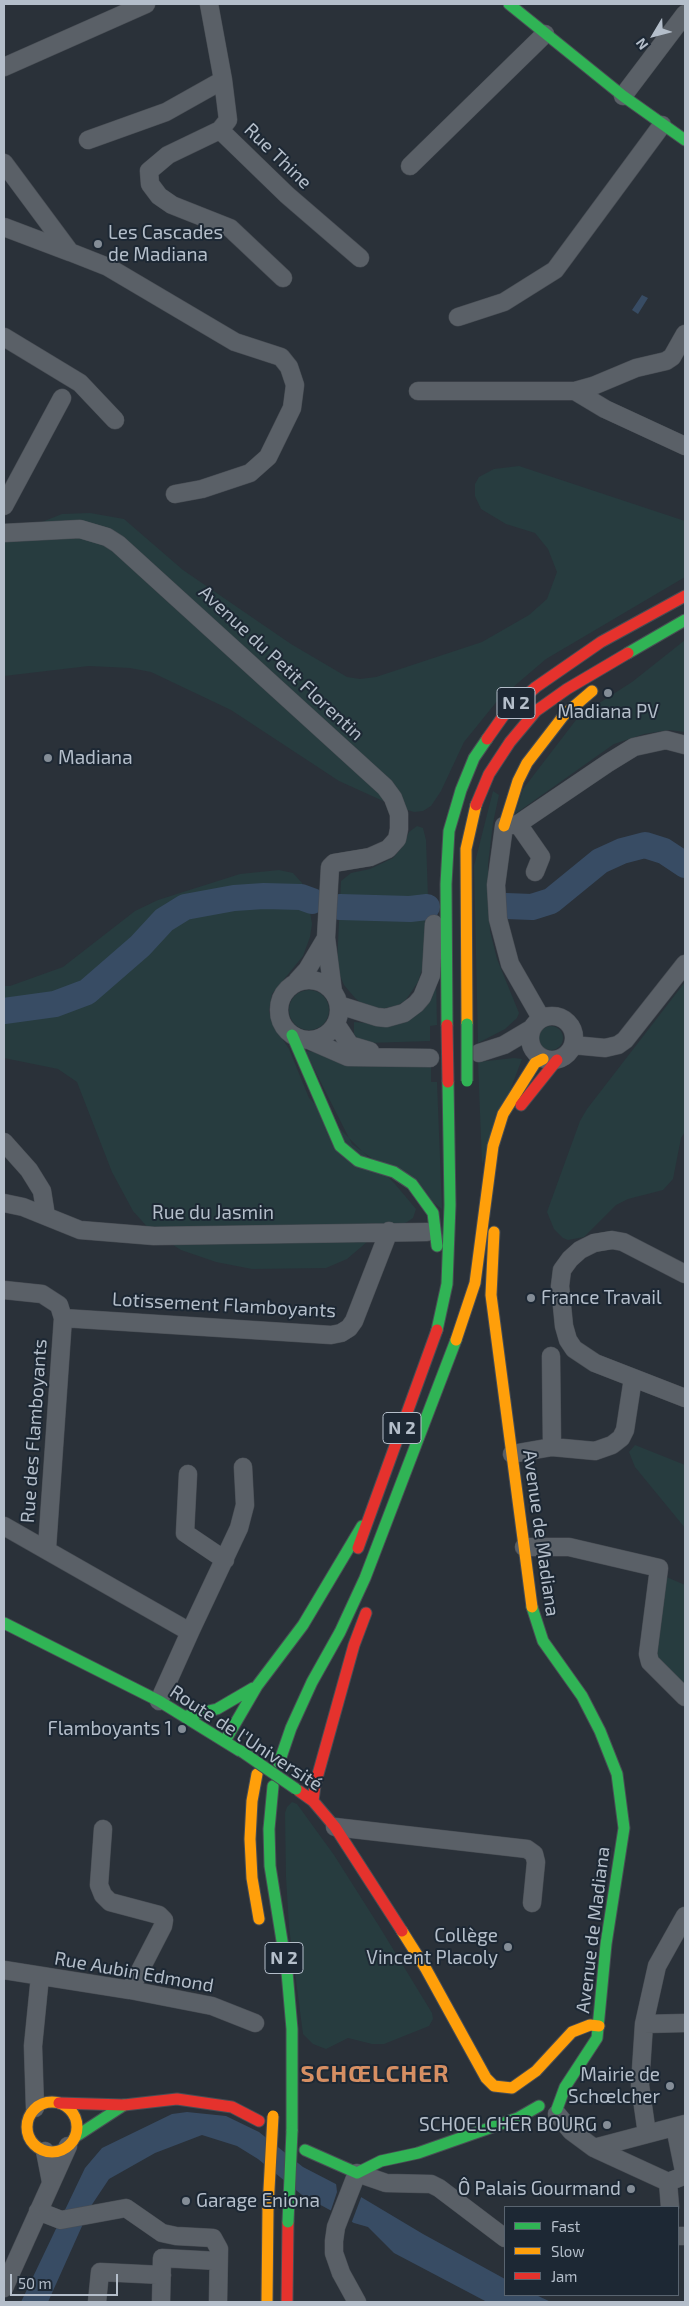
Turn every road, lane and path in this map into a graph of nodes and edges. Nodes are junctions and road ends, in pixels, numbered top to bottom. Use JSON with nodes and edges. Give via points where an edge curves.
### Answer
{"nodes":[{"id":1,"x":146,"y":4,"type":"edge"},
{"id":2,"x":209,"y":4,"type":"edge"},
{"id":3,"x":509,"y":4,"type":"edge"},
{"id":4,"x":685,"y":14,"type":"edge"},
{"id":5,"x":545,"y":34,"type":"junction"},
{"id":6,"x":4,"y":67,"type":"edge"},
{"id":7,"x":223,"y":80,"type":"junction"},
{"id":8,"x":623,"y":96,"type":"junction"},
{"id":9,"x":662,"y":125,"type":"junction"},
{"id":10,"x":220,"y":130,"type":"junction"},
{"id":11,"x":88,"y":140,"type":"dead end"},
{"id":12,"x":685,"y":140,"type":"edge"},
{"id":13,"x":4,"y":163,"type":"edge"},
{"id":14,"x":410,"y":166,"type":"dead end"},
{"id":15,"x":4,"y":227,"type":"edge"},
{"id":16,"x":70,"y":252,"type":"junction"},
{"id":17,"x":360,"y":258,"type":"dead end"},
{"id":18,"x":284,"y":278,"type":"dead end"},
{"id":19,"x":458,"y":317,"type":"dead end"},
{"id":20,"x":685,"y":334,"type":"edge"},
{"id":21,"x":4,"y":337,"type":"edge"},
{"id":22,"x":418,"y":391,"type":"dead end"},
{"id":23,"x":575,"y":391,"type":"junction"},
{"id":24,"x":62,"y":398,"type":"dead end"},
{"id":25,"x":115,"y":420,"type":"dead end"},
{"id":26,"x":685,"y":446,"type":"edge"},
{"id":27,"x":175,"y":494,"type":"dead end"},
{"id":28,"x":4,"y":506,"type":"edge"},
{"id":29,"x":4,"y":533,"type":"edge"},
{"id":30,"x":685,"y":596,"type":"edge"},
{"id":31,"x":685,"y":620,"type":"edge"},
{"id":32,"x":648,"y":643,"type":"junction"},
{"id":33,"x":685,"y":745,"type":"edge"},
{"id":34,"x":511,"y":825,"type":"junction"},
{"id":35,"x":449,"y":831,"type":"joint"},
{"id":36,"x":535,"y":872,"type":"dead end"},
{"id":37,"x":440,"y":926,"type":"junction"},
{"id":38,"x":326,"y":938,"type":"junction"},
{"id":39,"x":685,"y":964,"type":"edge"},
{"id":40,"x":297,"y":982,"type":"junction"},
{"id":41,"x":336,"y":998,"type":"junction"},
{"id":42,"x":536,"y":1023,"type":"junction"},
{"id":43,"x":336,"y":1024,"type":"junction"},
{"id":44,"x":292,"y":1035,"type":"junction"},
{"id":45,"x":309,"y":1040,"type":"junction"},
{"id":46,"x":573,"y":1045,"type":"junction"},
{"id":47,"x":545,"y":1057,"type":"junction"},
{"id":48,"x":467,"y":1085,"type":"dead end"},
{"id":49,"x":4,"y":1142,"type":"edge"},
{"id":50,"x":4,"y":1203,"type":"edge"},
{"id":51,"x":46,"y":1216,"type":"junction"},
{"id":52,"x":389,"y":1231,"type":"junction"},
{"id":53,"x":428,"y":1232,"type":"dead end"},
{"id":54,"x":467,"y":1250,"type":"dead end"},
{"id":55,"x":436,"y":1258,"type":"dead end"},
{"id":56,"x":685,"y":1274,"type":"edge"},
{"id":57,"x":4,"y":1290,"type":"edge"},
{"id":58,"x":433,"y":1294,"type":"dead end"},
{"id":59,"x":63,"y":1318,"type":"junction"},
{"id":60,"x":552,"y":1356,"type":"dead end"},
{"id":61,"x":450,"y":1357,"type":"junction"},
{"id":62,"x":633,"y":1378,"type":"junction"},
{"id":63,"x":685,"y":1398,"type":"edge"},
{"id":64,"x":398,"y":1438,"type":"junction"},
{"id":65,"x":552,"y":1447,"type":"junction"},
{"id":66,"x":415,"y":1452,"type":"junction"},
{"id":67,"x":512,"y":1454,"type":"junction"},
{"id":68,"x":243,"y":1467,"type":"dead end"},
{"id":69,"x":188,"y":1474,"type":"dead end"},
{"id":70,"x":374,"y":1505,"type":"junction"},
{"id":71,"x":4,"y":1526,"type":"edge"},
{"id":72,"x":524,"y":1547,"type":"junction"},
{"id":73,"x":47,"y":1548,"type":"junction"},
{"id":74,"x":225,"y":1560,"type":"junction"},
{"id":75,"x":383,"y":1565,"type":"dead end"},
{"id":76,"x":342,"y":1583,"type":"dead end"},
{"id":77,"x":371,"y":1599,"type":"dead end"},
{"id":78,"x":4,"y":1623,"type":"edge"},
{"id":79,"x":190,"y":1632,"type":"junction"},
{"id":80,"x":257,"y":1686,"type":"junction"},
{"id":81,"x":685,"y":1697,"type":"edge"},
{"id":82,"x":159,"y":1701,"type":"junction"},
{"id":83,"x":186,"y":1716,"type":"junction"},
{"id":84,"x":225,"y":1741,"type":"junction"},
{"id":85,"x":279,"y":1763,"type":"dead end"},
{"id":86,"x":257,"y":1774,"type":"dead end"},
{"id":87,"x":273,"y":1786,"type":"dead end"},
{"id":88,"x":313,"y":1801,"type":"junction"},
{"id":89,"x":335,"y":1827,"type":"junction"},
{"id":90,"x":103,"y":1829,"type":"dead end"},
{"id":91,"x":532,"y":1903,"type":"dead end"},
{"id":92,"x":685,"y":1916,"type":"edge"},
{"id":93,"x":261,"y":1933,"type":"dead end"},
{"id":94,"x":4,"y":1970,"type":"edge"},
{"id":95,"x":40,"y":1976,"type":"junction"},
{"id":96,"x":130,"y":1990,"type":"junction"},
{"id":97,"x":255,"y":2023,"type":"dead end"},
{"id":98,"x":644,"y":2024,"type":"junction"},
{"id":99,"x":685,"y":2024,"type":"edge"},
{"id":100,"x":599,"y":2026,"type":"junction"},
{"id":101,"x":49,"y":2104,"type":"junction"},
{"id":102,"x":124,"y":2106,"type":"junction"},
{"id":103,"x":273,"y":2112,"type":"dead end"},
{"id":104,"x":546,"y":2114,"type":"junction"},
{"id":105,"x":259,"y":2121,"type":"dead end"},
{"id":106,"x":680,"y":2125,"type":"edge"},
{"id":107,"x":648,"y":2134,"type":"junction"},
{"id":108,"x":71,"y":2141,"type":"junction"},
{"id":109,"x":594,"y":2148,"type":"junction"},
{"id":110,"x":305,"y":2150,"type":"dead end"},
{"id":111,"x":45,"y":2151,"type":"junction"},
{"id":112,"x":357,"y":2173,"type":"junction"},
{"id":113,"x":51,"y":2182,"type":"junction"},
{"id":114,"x":668,"y":2182,"type":"junction"},
{"id":115,"x":670,"y":2206,"type":"edge"},
{"id":116,"x":38,"y":2211,"type":"junction"},
{"id":117,"x":268,"y":2222,"type":"junction"},
{"id":118,"x":288,"y":2222,"type":"junction"},
{"id":119,"x":504,"y":2237,"type":"edge"},
{"id":120,"x":218,"y":2261,"type":"junction"},
{"id":121,"x":162,"y":2275,"type":"junction"},
{"id":122,"x":4,"y":2288,"type":"edge"},
{"id":123,"x":255,"y":2288,"type":"dead end"},
{"id":124,"x":97,"y":2302,"type":"edge"},
{"id":125,"x":161,"y":2302,"type":"edge"},
{"id":126,"x":218,"y":2302,"type":"edge"},
{"id":127,"x":267,"y":2302,"type":"edge"},
{"id":128,"x":277,"y":2302,"type":"edge"},
{"id":129,"x":287,"y":2302,"type":"edge"},
{"id":130,"x":357,"y":2302,"type":"edge"}],
"edges":[{"from":1,"to":6,"type":"street"},
{"from":2,"to":7,"type":"street","name":"Rue Thine"},
{"from":3,"to":5,"type":"main road"},
{"from":4,"to":8,"type":"street"},
{"from":5,"to":8,"type":"main road"},
{"from":5,"to":14,"type":"street"},
{"from":7,"to":10,"type":"street","name":"Rue Thine","via":[[228,120]]},
{"from":7,"to":11,"type":"street","via":[[166,112]]},
{"from":8,"to":9,"type":"main road"},
{"from":9,"to":12,"type":"main road"},
{"from":9,"to":19,"type":"street","via":[[555,270],[504,302]]},
{"from":10,"to":17,"type":"street","name":"Rue Thine","via":[[287,195]]},
{"from":10,"to":18,"type":"street","via":[[162,160],[149,171],[150,184],[172,205],[230,228]]},
{"from":13,"to":16,"type":"street"},
{"from":15,"to":16,"type":"street"},
{"from":16,"to":27,"type":"street","via":[[108,267],[235,342],[281,357],[289,367],[295,385],[292,408],[268,457],[250,473]]},
{"from":20,"to":23,"type":"street","via":[[672,357],[666,361],[636,368]]},
{"from":21,"to":25,"type":"street","via":[[80,383]]},
{"from":22,"to":23,"type":"street"},
{"from":23,"to":26,"type":"street","via":[[605,409]]},
{"from":24,"to":28,"type":"street"},
{"from":29,"to":38,"type":"street","name":"Avenue du Petit Florentin","via":[[80,529],[107,537],[128,551],[393,798],[399,814],[397,839],[380,854],[331,864]]},
{"from":30,"to":35,"type":"main road","number":"N 2","via":[[593,647],[536,687],[504,715],[474,758]]},
{"from":31,"to":32,"type":"main road","number":"N 2"},
{"from":32,"to":34,"type":"main road","via":[[564,715],[544,739],[518,781]]},
{"from":32,"to":48,"type":"main road","number":"N 2","bridge":true,"via":[[567,689],[536,711],[489,774],[474,810],[466,849],[465,884]]},
{"from":33,"to":34,"type":"street","via":[[666,740],[634,747]]},
{"from":34,"to":36,"type":"street","via":[[541,857]]},
{"from":34,"to":42,"type":"street","via":[[496,885],[498,919],[510,964]]},
{"from":35,"to":37,"type":"street","via":[[439,854]]},
{"from":37,"to":41,"type":"street","via":[[431,975],[416,1004],[404,1013],[377,1017]]},
{"from":37,"to":64,"type":"main road","number":"N 2","bridge":true,"via":[[447,1025],[450,1205],[447,1284],[439,1325]]},
{"from":38,"to":40,"type":"street"},
{"from":38,"to":41,"type":"street"},
{"from":39,"to":46,"type":"street","via":[[625,1040],[605,1048]]},
{"from":40,"to":41,"type":"street","via":[[317,980]]},
{"from":40,"to":44,"type":"street","via":[[284,991],[278,1006],[281,1022]]},
{"from":41,"to":43,"type":"street"},
{"from":42,"to":46,"type":"street","via":[[554,1016],[566,1021],[573,1032]]},
{"from":42,"to":47,"type":"street","via":[[530,1042]]},
{"from":42,"to":47,"type":"street","via":[[504,1045],[479,1056],[522,1051]]},
{"from":43,"to":45,"type":"street","via":[[326,1035]]},
{"from":43,"to":45,"type":"street","via":[[345,1040],[356,1049],[430,1054],[348,1057]]},
{"from":44,"to":45,"type":"street"},
{"from":44,"to":55,"type":"main road","via":[[330,1125],[345,1152],[358,1161],[403,1177],[428,1203],[436,1225]]},
{"from":46,"to":47,"type":"street","via":[[564,1057]]},
{"from":47,"to":61,"type":"main road","via":[[535,1062],[508,1104],[498,1127],[489,1167],[475,1284]]},
{"from":47,"to":67,"type":"main road","name":"Avenue de Madiana","via":[[516,1113],[500,1163],[494,1208],[491,1295]]},
{"from":49,"to":51,"type":"street","via":[[29,1170],[42,1192]]},
{"from":50,"to":51,"type":"street","name":"Rue du Jasmin"},
{"from":51,"to":52,"type":"street","name":"Rue du Jasmin","via":[[80,1230],[154,1236]]},
{"from":52,"to":53,"type":"street","name":"Rue du Jasmin"},
{"from":52,"to":59,"type":"street","name":"Lotissement Flamboyants","via":[[354,1321],[341,1333],[331,1335]]},
{"from":54,"to":61,"type":"main road","number":"N 2","via":[[464,1286]]},
{"from":56,"to":62,"type":"street","via":[[624,1242],[612,1240],[594,1243],[580,1250],[562,1270],[561,1304],[571,1345],[583,1356]]},
{"from":57,"to":59,"type":"street","via":[[42,1294],[59,1305]]},
{"from":58,"to":64,"type":"main road"},
{"from":59,"to":73,"type":"street","name":"Rue des Flamboyants"},
{"from":60,"to":65,"type":"street"},
{"from":61,"to":66,"type":"main road","number":"N 2"},
{"from":62,"to":63,"type":"street"},
{"from":62,"to":65,"type":"street","via":[[625,1430],[619,1440],[595,1452]]},
{"from":64,"to":70,"type":"main road","number":"N 2"},
{"from":65,"to":67,"type":"street"},
{"from":66,"to":75,"type":"main road"},
{"from":66,"to":85,"type":"main road","number":"N 2","via":[[365,1578],[298,1713]]},
{"from":67,"to":72,"type":"main road","name":"Avenue de Madiana"},
{"from":68,"to":74,"type":"street","via":[[245,1505],[240,1528]]},
{"from":69,"to":74,"type":"street","via":[[185,1533]]},
{"from":70,"to":76,"type":"main road","number":"N 2"},
{"from":70,"to":80,"type":"main road","via":[[303,1625]]},
{"from":71,"to":73,"type":"street","name":"Rue des Flamboyants"},
{"from":72,"to":81,"type":"street","via":[[569,1547],[659,1568],[648,1654],[650,1662]]},
{"from":72,"to":100,"type":"main road","name":"Avenue de Madiana","via":[[537,1627],[600,1730],[622,1799],[624,1828],[606,1944]]},
{"from":73,"to":79,"type":"street","name":"Rue des Flamboyants"},
{"from":74,"to":79,"type":"street"},
{"from":77,"to":88,"type":"main road","via":[[354,1645]]},
{"from":78,"to":82,"type":"main road","name":"Route de l'Université"},
{"from":79,"to":82,"type":"street"},
{"from":80,"to":83,"type":"main road","via":[[217,1709]]},
{"from":80,"to":84,"type":"main road"},
{"from":82,"to":83,"type":"main road","name":"Route de l'Université"},
{"from":83,"to":84,"type":"main road","name":"Route de l'Université"},
{"from":84,"to":88,"type":"main road","name":"Route de l'Université","bridge":true},
{"from":86,"to":93,"type":"main road","number":"N 2","via":[[250,1840]]},
{"from":87,"to":118,"type":"main road","number":"N 2","bridge":true,"via":[[270,1866],[289,2001],[292,2131]]},
{"from":88,"to":89,"type":"main road","name":"Route de l'Université"},
{"from":89,"to":91,"type":"street","via":[[527,1849],[534,1854],[536,1862]]},
{"from":89,"to":100,"type":"main road","name":"Route de l'Université","via":[[426,1969],[486,2078],[494,2086],[512,2088],[536,2071],[572,2032],[590,2025]]},
{"from":90,"to":96,"type":"street","via":[[99,1885],[103,1896],[110,1902],[159,1915],[164,1920]]},
{"from":92,"to":98,"type":"street","via":[[657,1966]]},
{"from":94,"to":95,"type":"street","name":"Rue Aubin Edmond"},
{"from":95,"to":96,"type":"street","name":"Rue Aubin Edmond"},
{"from":95,"to":101,"type":"street","via":[[33,2046],[34,2088]]},
{"from":96,"to":97,"type":"street","name":"Rue Aubin Edmond","via":[[212,2006]]},
{"from":98,"to":99,"type":"street"},
{"from":98,"to":107,"type":"street","via":[[640,2085],[641,2107]]},
{"from":100,"to":104,"type":"main road","name":"Avenue de Madiana","via":[[597,2038]]},
{"from":101,"to":102,"type":"main road"},
{"from":101,"to":108,"type":"main road","via":[[72,2112],[76,2120]]},
{"from":101,"to":111,"type":"main road","via":[[28,2121],[32,2142]]},
{"from":102,"to":105,"type":"main road","via":[[177,2099],[214,2103],[232,2107]]},
{"from":102,"to":108,"type":"main road"},
{"from":103,"to":117,"type":"main road","bridge":true},
{"from":104,"to":109,"type":"street"},
{"from":104,"to":112,"type":"main road","via":[[518,2118],[418,2153],[381,2161]]},
{"from":106,"to":107,"type":"street"},
{"from":106,"to":114,"type":"street","via":[[684,2172],[681,2177]]},
{"from":107,"to":109,"type":"street"},
{"from":108,"to":111,"type":"main road","via":[[61,2150]]},
{"from":108,"to":113,"type":"street"},
{"from":109,"to":114,"type":"street"},
{"from":110,"to":112,"type":"main road"},
{"from":111,"to":113,"type":"street"},
{"from":112,"to":119,"type":"street","via":[[386,2183],[431,2184]]},
{"from":112,"to":130,"type":"street","via":[[336,2227],[334,2254]]},
{"from":113,"to":116,"type":"street"},
{"from":114,"to":115,"type":"street"},
{"from":116,"to":120,"type":"street","via":[[61,2220],[126,2208],[162,2233],[213,2238],[219,2248]]},
{"from":116,"to":122,"type":"street"},
{"from":117,"to":123,"type":"main road"},
{"from":117,"to":127,"type":"main road"},
{"from":118,"to":128,"type":"main road","number":"N 2"},
{"from":118,"to":129,"type":"main road"},
{"from":120,"to":121,"type":"street","via":[[162,2258]]},
{"from":120,"to":126,"type":"street"},
{"from":121,"to":124,"type":"street","via":[[100,2272]]},
{"from":121,"to":125,"type":"street"}]}
